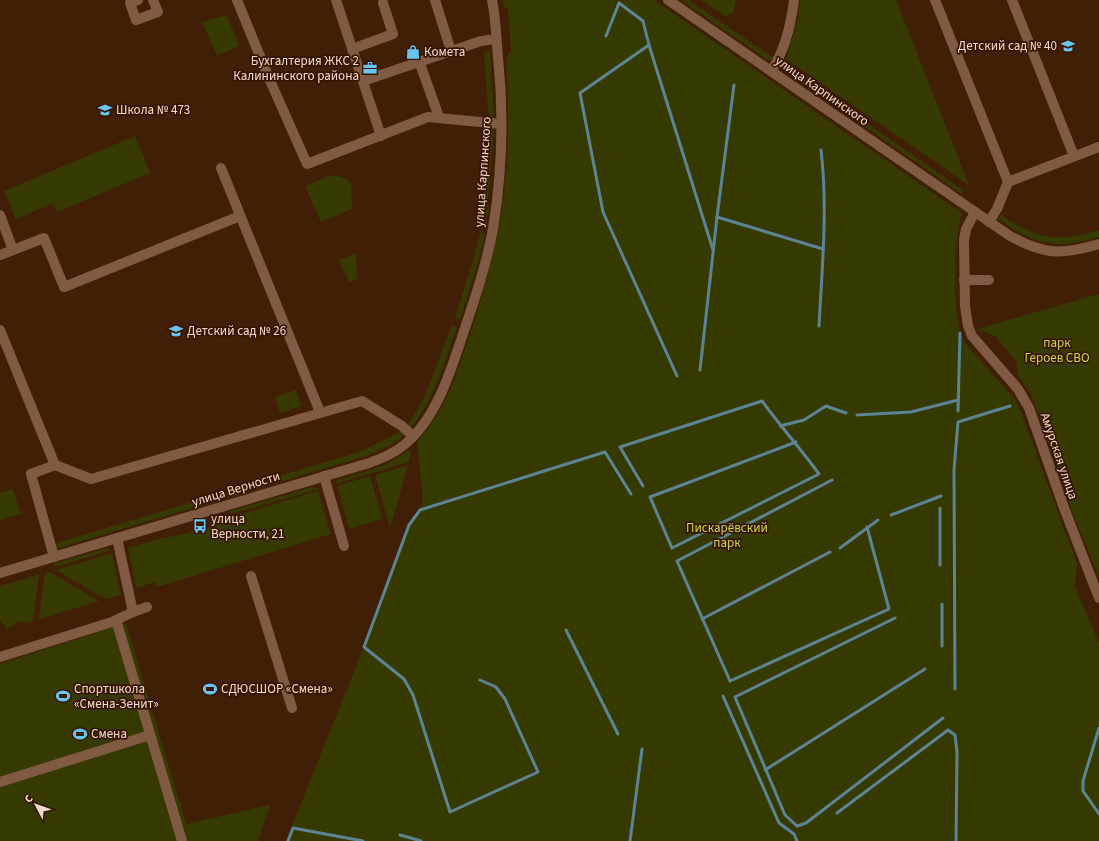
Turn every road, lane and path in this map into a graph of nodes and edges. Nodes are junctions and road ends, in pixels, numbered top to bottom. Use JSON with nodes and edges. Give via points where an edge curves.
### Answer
{"nodes":[{"id":1,"x":138,"y":0,"type":"edge"},
{"id":2,"x":153,"y":0,"type":"edge"},
{"id":3,"x":237,"y":0,"type":"edge"},
{"id":4,"x":336,"y":0,"type":"edge"},
{"id":5,"x":435,"y":0,"type":"edge"},
{"id":6,"x":668,"y":0,"type":"edge"},
{"id":7,"x":794,"y":0,"type":"edge"},
{"id":8,"x":935,"y":0,"type":"edge"},
{"id":9,"x":1012,"y":0,"type":"edge"},
{"id":10,"x":493,"y":2,"type":"edge"},
{"id":11,"x":383,"y":3,"type":"dead end"},
{"id":12,"x":496,"y":39,"type":"junction"},
{"id":13,"x":352,"y":49,"type":"junction"},
{"id":14,"x":450,"y":51,"type":"junction"},
{"id":15,"x":419,"y":61,"type":"junction"},
{"id":16,"x":771,"y":71,"type":"junction"},
{"id":17,"x":363,"y":81,"type":"junction"},
{"id":18,"x":439,"y":117,"type":"junction"},
{"id":19,"x":502,"y":124,"type":"junction"},
{"id":20,"x":381,"y":136,"type":"junction"},
{"id":21,"x":1099,"y":147,"type":"edge"},
{"id":22,"x":1074,"y":156,"type":"junction"},
{"id":23,"x":221,"y":168,"type":"dead end"},
{"id":24,"x":1008,"y":182,"type":"junction"},
{"id":25,"x":975,"y":212,"type":"junction"},
{"id":26,"x":0,"y":215,"type":"edge"},
{"id":27,"x":240,"y":216,"type":"junction"},
{"id":28,"x":989,"y":222,"type":"junction"},
{"id":29,"x":1099,"y":244,"type":"edge"},
{"id":30,"x":14,"y":250,"type":"junction"},
{"id":31,"x":0,"y":255,"type":"edge"},
{"id":32,"x":964,"y":280,"type":"junction"},
{"id":33,"x":989,"y":280,"type":"dead end"},
{"id":34,"x":0,"y":330,"type":"edge"},
{"id":35,"x":446,"y":382,"type":"joint"},
{"id":36,"x":320,"y":412,"type":"junction"},
{"id":37,"x":414,"y":436,"type":"junction"},
{"id":38,"x":55,"y":465,"type":"junction"},
{"id":39,"x":324,"y":476,"type":"junction"},
{"id":40,"x":117,"y":538,"type":"junction"},
{"id":41,"x":344,"y":546,"type":"dead end"},
{"id":42,"x":54,"y":557,"type":"junction"},
{"id":43,"x":0,"y":573,"type":"edge"},
{"id":44,"x":251,"y":576,"type":"dead end"},
{"id":45,"x":1099,"y":598,"type":"edge"},
{"id":46,"x":147,"y":607,"type":"dead end"},
{"id":47,"x":133,"y":612,"type":"junction"},
{"id":48,"x":116,"y":620,"type":"junction"},
{"id":49,"x":0,"y":657,"type":"edge"},
{"id":50,"x":292,"y":708,"type":"dead end"},
{"id":51,"x":150,"y":735,"type":"junction"},
{"id":52,"x":0,"y":782,"type":"edge"},
{"id":53,"x":182,"y":841,"type":"edge"}],
"edges":[{"from":1,"to":2,"type":"street","via":[[130,3],[136,20],[158,12]]},
{"from":3,"to":20,"type":"street","via":[[308,164]]},
{"from":4,"to":13,"type":"street"},
{"from":5,"to":14,"type":"street"},
{"from":6,"to":16,"type":"street","name":"улица Карпинского"},
{"from":7,"to":16,"type":"street","via":[[779,59]]},
{"from":8,"to":24,"type":"street"},
{"from":9,"to":22,"type":"street"},
{"from":10,"to":12,"type":"street","name":"улица Карпинского"},
{"from":11,"to":13,"type":"street","via":[[393,34]]},
{"from":12,"to":14,"type":"street"},
{"from":12,"to":19,"type":"street","name":"улица Карпинского"},
{"from":13,"to":17,"type":"street"},
{"from":14,"to":15,"type":"street"},
{"from":15,"to":17,"type":"street"},
{"from":15,"to":18,"type":"street"},
{"from":16,"to":25,"type":"street","name":"улица Карпинского"},
{"from":17,"to":20,"type":"street"},
{"from":18,"to":19,"type":"street"},
{"from":18,"to":20,"type":"street","via":[[428,117]]},
{"from":19,"to":35,"type":"street","name":"улица Карпинского","via":[[497,194],[489,248],[480,283]]},
{"from":21,"to":22,"type":"street"},
{"from":22,"to":24,"type":"street"},
{"from":23,"to":27,"type":"street"},
{"from":24,"to":28,"type":"street"},
{"from":25,"to":28,"type":"street"},
{"from":25,"to":32,"type":"street","via":[[966,229],[964,240]]},
{"from":26,"to":30,"type":"street"},
{"from":27,"to":30,"type":"street","via":[[64,287],[44,238]]},
{"from":27,"to":36,"type":"street"},
{"from":28,"to":29,"type":"street","via":[[1010,236],[1040,250],[1075,250]]},
{"from":30,"to":31,"type":"street"},
{"from":32,"to":33,"type":"street"},
{"from":32,"to":45,"type":"street","name":"Амурская улица","via":[[966,320],[972,336],[1018,389],[1029,408]]},
{"from":34,"to":38,"type":"street"},
{"from":35,"to":37,"type":"street","name":"улица Верности","via":[[428,418]]},
{"from":36,"to":37,"type":"street","via":[[362,401]]},
{"from":36,"to":38,"type":"street","via":[[185,449],[90,479]]},
{"from":37,"to":39,"type":"street","name":"улица Верности","via":[[394,453],[383,458]]},
{"from":38,"to":42,"type":"street","via":[[31,474]]},
{"from":39,"to":40,"type":"street","name":"улица Верности"},
{"from":39,"to":41,"type":"street"},
{"from":40,"to":42,"type":"street","name":"улица Верности"},
{"from":40,"to":47,"type":"street"},
{"from":42,"to":43,"type":"street","name":"улица Верности"},
{"from":44,"to":50,"type":"street"},
{"from":46,"to":47,"type":"street"},
{"from":47,"to":48,"type":"street"},
{"from":48,"to":49,"type":"street"},
{"from":48,"to":51,"type":"street"},
{"from":51,"to":52,"type":"street"},
{"from":51,"to":53,"type":"street"}]}
